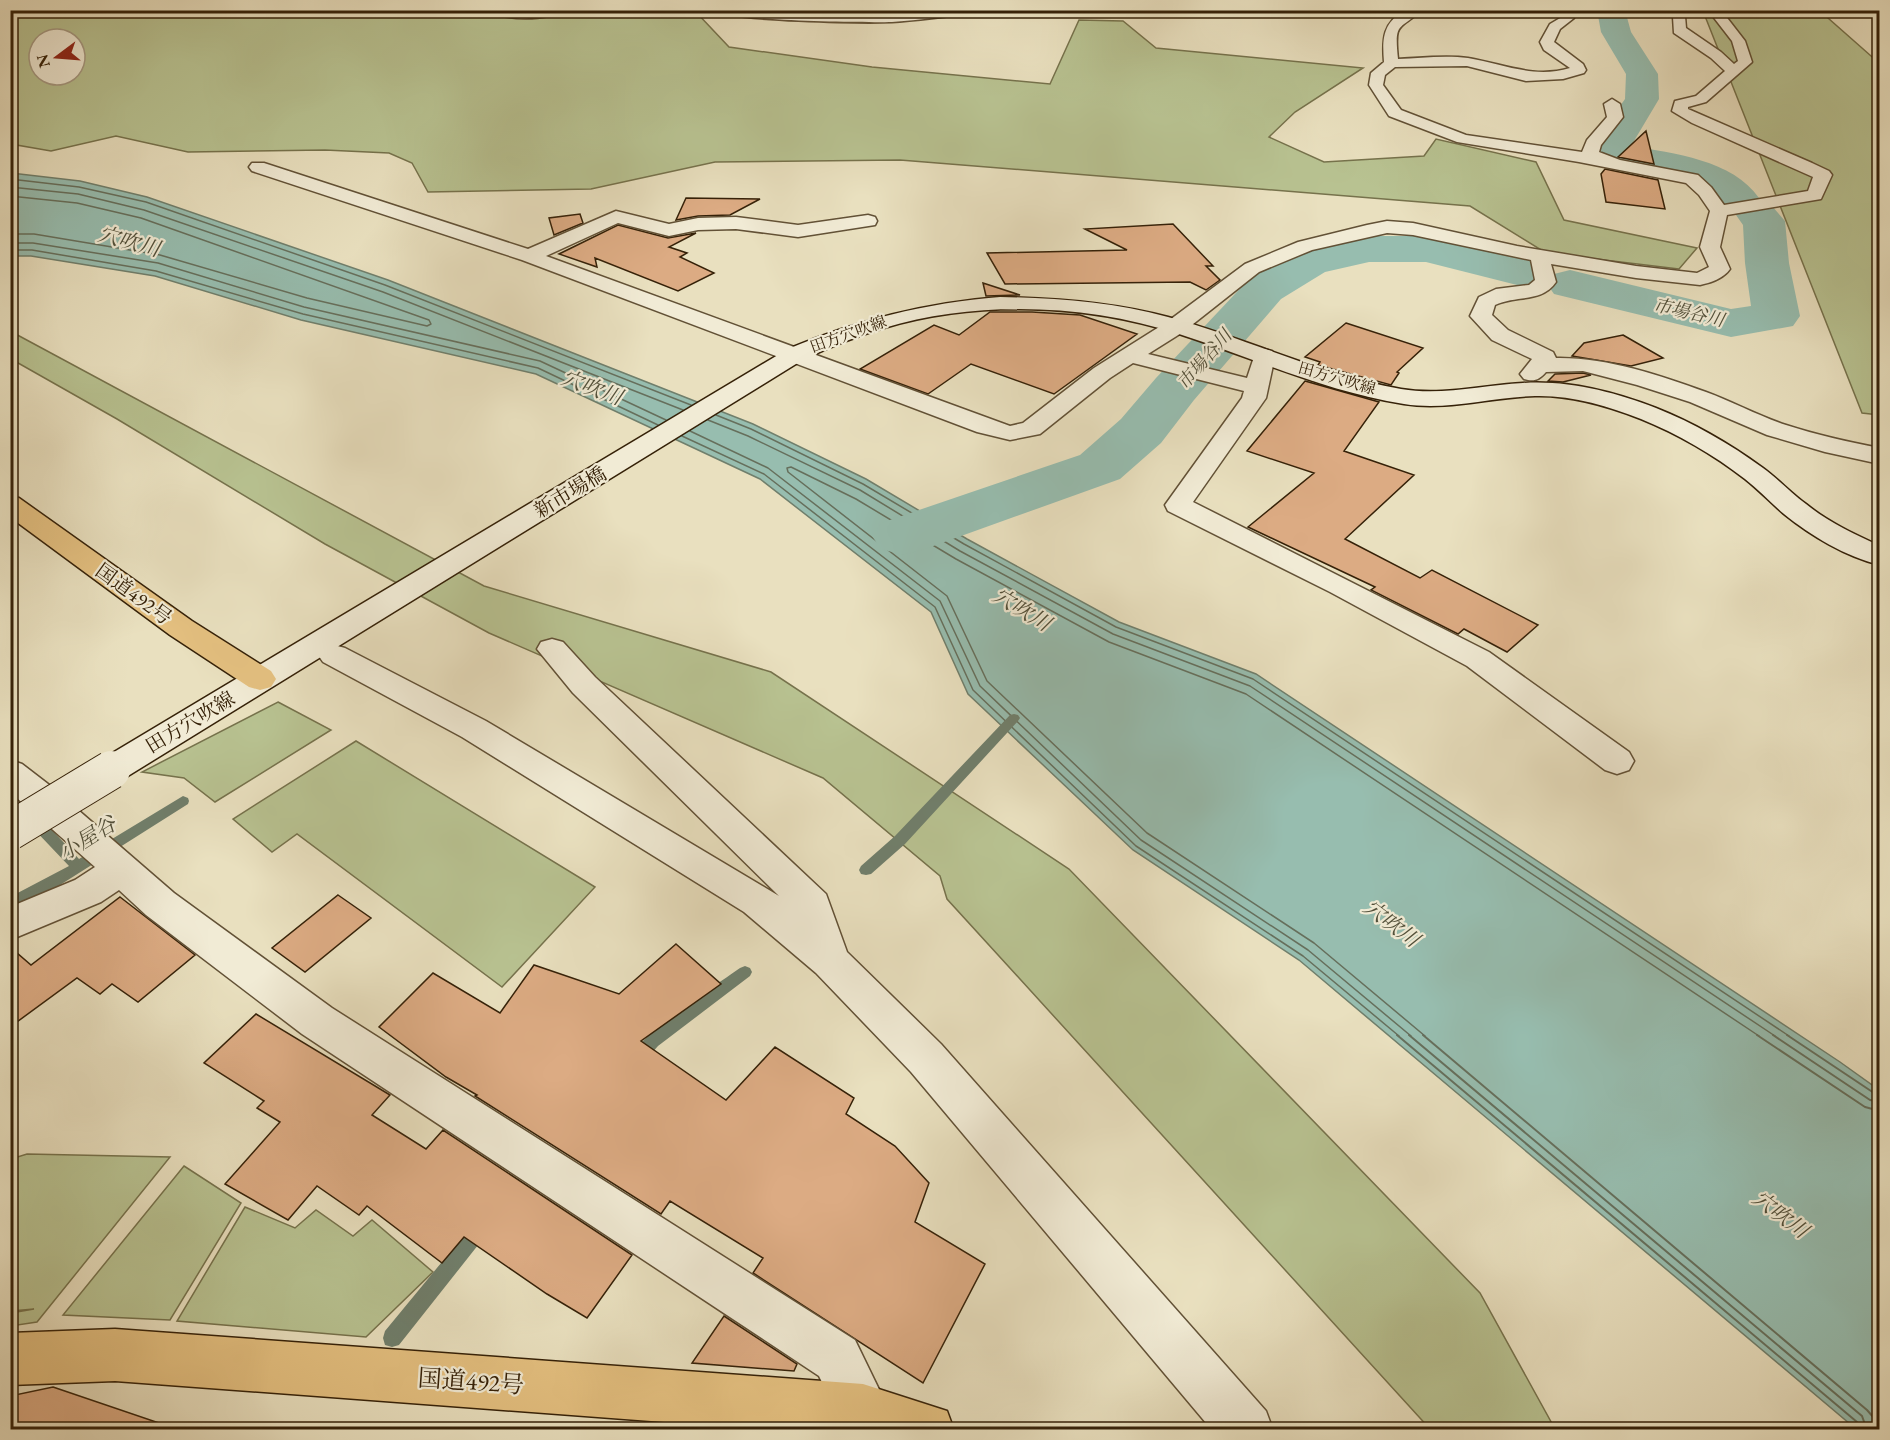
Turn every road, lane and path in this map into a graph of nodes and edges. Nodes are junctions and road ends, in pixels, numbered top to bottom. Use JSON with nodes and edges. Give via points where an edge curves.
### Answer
{"nodes":[{"id":1,"x":495,"y":10,"type":"edge"},
{"id":2,"x":556,"y":10,"type":"edge"},
{"id":3,"x":719,"y":10,"type":"edge"},
{"id":4,"x":975,"y":10,"type":"edge"},
{"id":5,"x":1416,"y":10,"type":"edge"},
{"id":6,"x":1673,"y":10,"type":"edge"},
{"id":7,"x":1714,"y":10,"type":"edge"},
{"id":8,"x":1567,"y":18,"type":"dead end"},
{"id":9,"x":1391,"y":63,"type":"junction"},
{"id":10,"x":1732,"y":71,"type":"junction"},
{"id":11,"x":1612,"y":104,"type":"dead end"},
{"id":12,"x":1616,"y":164,"type":"junction"},
{"id":13,"x":258,"y":167,"type":"dead end"},
{"id":14,"x":1665,"y":174,"type":"junction"},
{"id":15,"x":1587,"y":177,"type":"dead end"},
{"id":16,"x":1719,"y":211,"type":"junction"},
{"id":17,"x":868,"y":221,"type":"dead end"},
{"id":18,"x":1539,"y":254,"type":"junction"},
{"id":19,"x":529,"y":256,"type":"junction"},
{"id":20,"x":1183,"y":330,"type":"junction"},
{"id":21,"x":1255,"y":353,"type":"junction"},
{"id":22,"x":796,"y":354,"type":"junction"},
{"id":23,"x":1141,"y":359,"type":"junction"},
{"id":24,"x":1540,"y":365,"type":"junction"},
{"id":25,"x":769,"y":371,"type":"joint"},
{"id":26,"x":1245,"y":384,"type":"junction"},
{"id":27,"x":1510,"y":393,"type":"junction"},
{"id":28,"x":1880,"y":456,"type":"edge"},
{"id":29,"x":10,"y":504,"type":"edge"},
{"id":30,"x":1880,"y":557,"type":"edge"},
{"id":31,"x":370,"y":614,"type":"joint"},
{"id":32,"x":552,"y":649,"type":"dead end"},
{"id":33,"x":334,"y":655,"type":"dead end"},
{"id":34,"x":260,"y":679,"type":"junction"},
{"id":35,"x":1617,"y":761,"type":"dead end"},
{"id":36,"x":10,"y":773,"type":"edge"},
{"id":37,"x":10,"y":831,"type":"edge"},
{"id":38,"x":119,"y":867,"type":"junction"},
{"id":39,"x":10,"y":924,"type":"edge"},
{"id":40,"x":830,"y":961,"type":"junction"},
{"id":41,"x":10,"y":1359,"type":"edge"},
{"id":42,"x":863,"y":1410,"type":"junction"},
{"id":43,"x":928,"y":1430,"type":"edge"},
{"id":44,"x":1247,"y":1430,"type":"edge"}],
"edges":[{"from":1,"to":2,"type":"street","via":[[520,15]]},
{"from":3,"to":4,"type":"street","via":[[759,15],[891,18]]},
{"from":5,"to":9,"type":"street","via":[[1396,20],[1388,35]]},
{"from":6,"to":10,"type":"street","via":[[1679,16],[1679,30]]},
{"from":7,"to":10,"type":"street","via":[[1746,54],[1745,62]]},
{"from":8,"to":9,"type":"street","via":[[1547,42],[1578,67],[1579,70],[1563,75],[1526,76],[1451,61]]},
{"from":9,"to":12,"type":"street","via":[[1378,73],[1376,85],[1395,113],[1463,139]]},
{"from":10,"to":16,"type":"street","via":[[1701,99],[1680,104],[1680,111],[1823,176],[1815,195]]},
{"from":11,"to":12,"type":"street","via":[[1615,117],[1593,144],[1590,154]]},
{"from":12,"to":14,"type":"street"},
{"from":13,"to":19,"type":"street"},
{"from":14,"to":15,"type":"street","via":[[1599,165],[1586,167]]},
{"from":14,"to":16,"type":"street","via":[[1692,179]]},
{"from":16,"to":18,"type":"street","via":[[1710,247],[1720,269],[1700,279]]},
{"from":17,"to":19,"type":"street","via":[[798,231],[736,223],[669,230],[616,217]]},
{"from":18,"to":20,"type":"street","via":[[1413,229],[1366,231],[1305,246],[1252,268]]},
{"from":18,"to":24,"type":"street","via":[[1546,282],[1534,291],[1503,293],[1486,301],[1481,316],[1500,334],[1545,357]]},
{"from":19,"to":22,"type":"street"},
{"from":20,"to":21,"type":"street","name":"田方穴吹線"},
{"from":20,"to":22,"type":"street","name":"田方穴吹線","via":[[1131,314],[1071,305],[1010,302],[952,307],[888,319],[838,334]]},
{"from":20,"to":23,"type":"street"},
{"from":21,"to":26,"type":"street"},
{"from":21,"to":27,"type":"street","name":"田方穴吹線","via":[[1353,385],[1407,397],[1445,399]]},
{"from":22,"to":23,"type":"street","via":[[1010,433],[1031,429],[1102,373]]},
{"from":22,"to":25,"type":"street","name":"田方穴吹線"},
{"from":23,"to":26,"type":"street"},
{"from":24,"to":27,"type":"street"},
{"from":24,"to":28,"type":"street","via":[[1583,364],[1645,380],[1698,397],[1776,430]]},
{"from":25,"to":31,"type":"street","name":"新市場橋"},
{"from":26,"to":35,"type":"street","via":[[1254,398],[1178,505],[1478,659]]},
{"from":27,"to":30,"type":"street","name":"田方穴吹線","via":[[1539,389],[1586,395],[1632,408],[1694,433],[1755,474],[1805,516]]},
{"from":29,"to":34,"type":"highway","name":"国道492号","via":[[181,628]]},
{"from":31,"to":34,"type":"street","name":"田方穴吹線"},
{"from":32,"to":40,"type":"street","via":[[584,685],[812,905]]},
{"from":33,"to":40,"type":"street","via":[[474,729],[757,901]]},
{"from":34,"to":37,"type":"street","name":"田方穴吹線","bridge":true},
{"from":36,"to":38,"type":"street"},
{"from":38,"to":39,"type":"street","via":[[88,891]]},
{"from":38,"to":42,"type":"street","via":[[160,904],[317,1021],[837,1358]]},
{"from":40,"to":44,"type":"street","via":[[926,1058]]},
{"from":41,"to":42,"type":"highway","name":"国道492号","via":[[115,1355]]},
{"from":42,"to":43,"type":"highway","name":"国道492号"}]}
